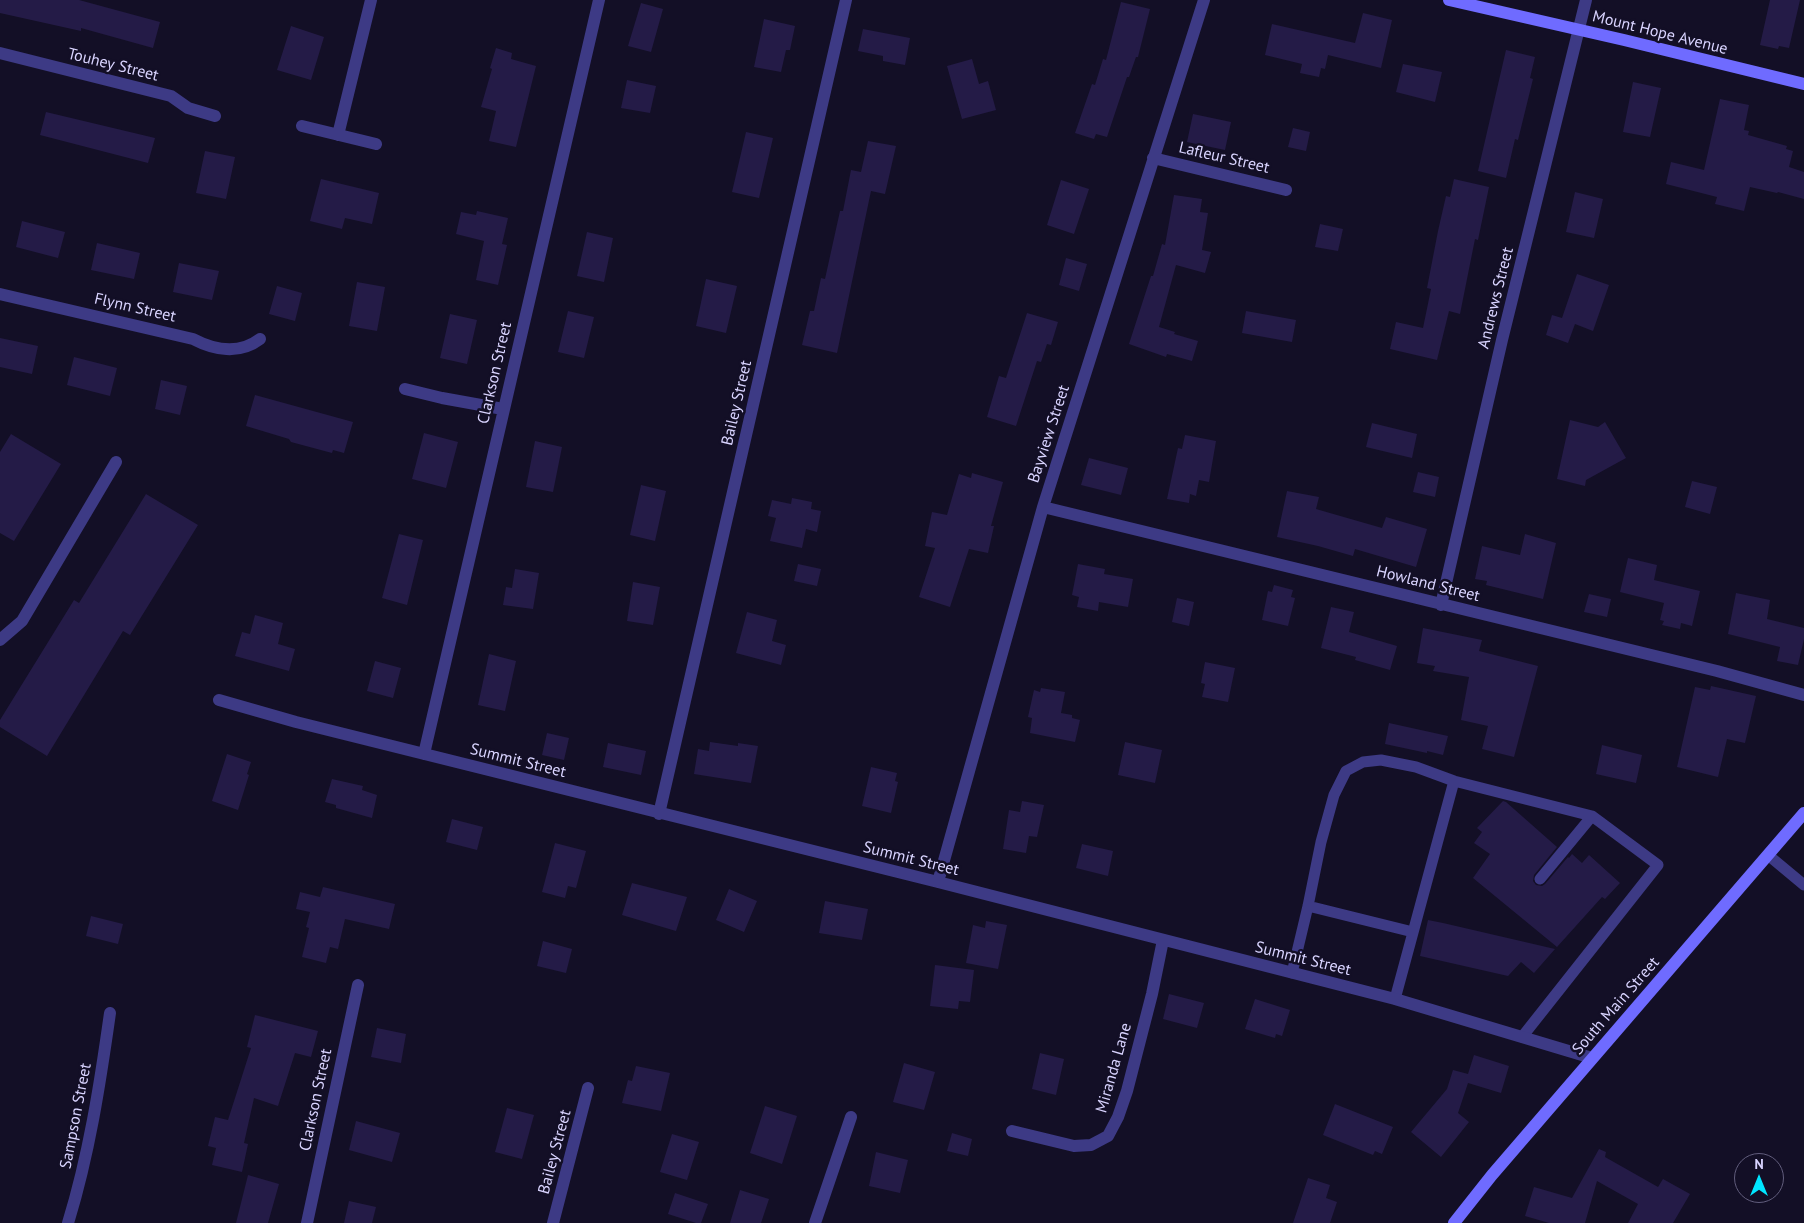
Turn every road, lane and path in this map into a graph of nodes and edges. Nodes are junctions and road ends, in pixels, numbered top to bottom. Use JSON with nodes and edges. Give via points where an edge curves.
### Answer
{"nodes":[{"id":1,"x":371,"y":0,"type":"edge"},
{"id":2,"x":599,"y":0,"type":"edge"},
{"id":3,"x":846,"y":0,"type":"edge"},
{"id":4,"x":1204,"y":0,"type":"edge"},
{"id":5,"x":1449,"y":0,"type":"edge"},
{"id":6,"x":1586,"y":0,"type":"edge"},
{"id":7,"x":1580,"y":30,"type":"junction"},
{"id":8,"x":0,"y":53,"type":"edge"},
{"id":9,"x":1804,"y":84,"type":"edge"},
{"id":10,"x":216,"y":116,"type":"dead end"},
{"id":11,"x":302,"y":126,"type":"dead end"},
{"id":12,"x":338,"y":135,"type":"junction"},
{"id":13,"x":376,"y":144,"type":"dead end"},
{"id":14,"x":1153,"y":158,"type":"junction"},
{"id":15,"x":1286,"y":190,"type":"dead end"},
{"id":16,"x":0,"y":294,"type":"edge"},
{"id":17,"x":260,"y":339,"type":"dead end"},
{"id":18,"x":405,"y":389,"type":"dead end"},
{"id":19,"x":503,"y":409,"type":"junction"},
{"id":20,"x":116,"y":462,"type":"dead end"},
{"id":21,"x":1043,"y":507,"type":"junction"},
{"id":22,"x":1441,"y":604,"type":"junction"},
{"id":23,"x":0,"y":640,"type":"edge"},
{"id":24,"x":1804,"y":695,"type":"edge"},
{"id":25,"x":218,"y":700,"type":"dead end"},
{"id":26,"x":424,"y":754,"type":"junction"},
{"id":27,"x":1454,"y":781,"type":"junction"},
{"id":28,"x":1804,"y":813,"type":"edge"},
{"id":29,"x":659,"y":814,"type":"junction"},
{"id":30,"x":1592,"y":816,"type":"junction"},
{"id":31,"x":1768,"y":855,"type":"junction"},
{"id":32,"x":1799,"y":874,"type":"edge"},
{"id":33,"x":1540,"y":879,"type":"dead end"},
{"id":34,"x":938,"y":882,"type":"junction"},
{"id":35,"x":1804,"y":885,"type":"edge"},
{"id":36,"x":1308,"y":906,"type":"junction"},
{"id":37,"x":1412,"y":932,"type":"junction"},
{"id":38,"x":1163,"y":940,"type":"junction"},
{"id":39,"x":1292,"y":973,"type":"junction"},
{"id":40,"x":358,"y":984,"type":"dead end"},
{"id":41,"x":1395,"y":999,"type":"junction"},
{"id":42,"x":110,"y":1013,"type":"dead end"},
{"id":43,"x":1522,"y":1037,"type":"junction"},
{"id":44,"x":1592,"y":1058,"type":"junction"},
{"id":45,"x":588,"y":1088,"type":"dead end"},
{"id":46,"x":851,"y":1116,"type":"dead end"},
{"id":47,"x":1012,"y":1131,"type":"dead end"},
{"id":48,"x":68,"y":1223,"type":"edge"},
{"id":49,"x":307,"y":1223,"type":"edge"},
{"id":50,"x":553,"y":1223,"type":"edge"},
{"id":51,"x":815,"y":1223,"type":"edge"},
{"id":52,"x":1454,"y":1223,"type":"edge"}],
"edges":[{"from":1,"to":12,"type":"street"},
{"from":2,"to":19,"type":"street","name":"Clarkson Street"},
{"from":3,"to":29,"type":"street","name":"Bailey Street"},
{"from":4,"to":14,"type":"street","name":"Bayview Street"},
{"from":5,"to":7,"type":"main road","name":"Mount Hope Avenue"},
{"from":6,"to":7,"type":"street","name":"Andrews Street"},
{"from":7,"to":9,"type":"main road","name":"Mount Hope Avenue"},
{"from":7,"to":22,"type":"street","name":"Andrews Street","via":[[1502,340]]},
{"from":8,"to":10,"type":"street","name":"Touhey Street","via":[[171,96],[188,108]]},
{"from":11,"to":12,"type":"street"},
{"from":12,"to":13,"type":"street"},
{"from":14,"to":15,"type":"street","name":"Lafleur Street"},
{"from":14,"to":21,"type":"street","name":"Bayview Street"},
{"from":16,"to":17,"type":"street","name":"Flynn Street","via":[[229,350],[252,345]]},
{"from":18,"to":19,"type":"street"},
{"from":19,"to":26,"type":"street","name":"Clarkson Street"},
{"from":20,"to":23,"type":"street","via":[[22,621]]},
{"from":21,"to":22,"type":"street","name":"Howland Street"},
{"from":21,"to":34,"type":"street","name":"Bayview Street"},
{"from":22,"to":24,"type":"street","name":"Howland Street"},
{"from":25,"to":26,"type":"street","name":"Summit Street"},
{"from":26,"to":29,"type":"street","name":"Summit Street"},
{"from":27,"to":30,"type":"lane"},
{"from":27,"to":36,"type":"lane","via":[[1416,767],[1381,760],[1363,762],[1346,771],[1334,795]]},
{"from":27,"to":37,"type":"lane"},
{"from":28,"to":31,"type":"main road","name":"South Main Street"},
{"from":29,"to":34,"type":"street","name":"Summit Street"},
{"from":30,"to":33,"type":"lane"},
{"from":30,"to":43,"type":"lane","via":[[1658,865]]},
{"from":31,"to":32,"type":"lane"},
{"from":31,"to":44,"type":"main road","name":"South Main Street"},
{"from":32,"to":35,"type":"lane"},
{"from":34,"to":38,"type":"street","name":"Summit Street"},
{"from":36,"to":37,"type":"lane"},
{"from":36,"to":39,"type":"lane"},
{"from":37,"to":41,"type":"lane"},
{"from":38,"to":39,"type":"street","name":"Summit Street"},
{"from":38,"to":47,"type":"street","name":"Miranda Lane","via":[[1129,1081],[1108,1136],[1091,1145],[1074,1146]]},
{"from":39,"to":41,"type":"street","name":"Summit Street"},
{"from":40,"to":49,"type":"street","name":"Clarkson Street"},
{"from":41,"to":43,"type":"street","name":"Summit Street"},
{"from":42,"to":48,"type":"street","name":"Sampson Street","via":[[99,1093]]},
{"from":43,"to":44,"type":"street","name":"Summit Street"},
{"from":44,"to":52,"type":"main road","name":"South Main Street"},
{"from":45,"to":50,"type":"street","name":"Bailey Street"},
{"from":46,"to":51,"type":"street"}]}
